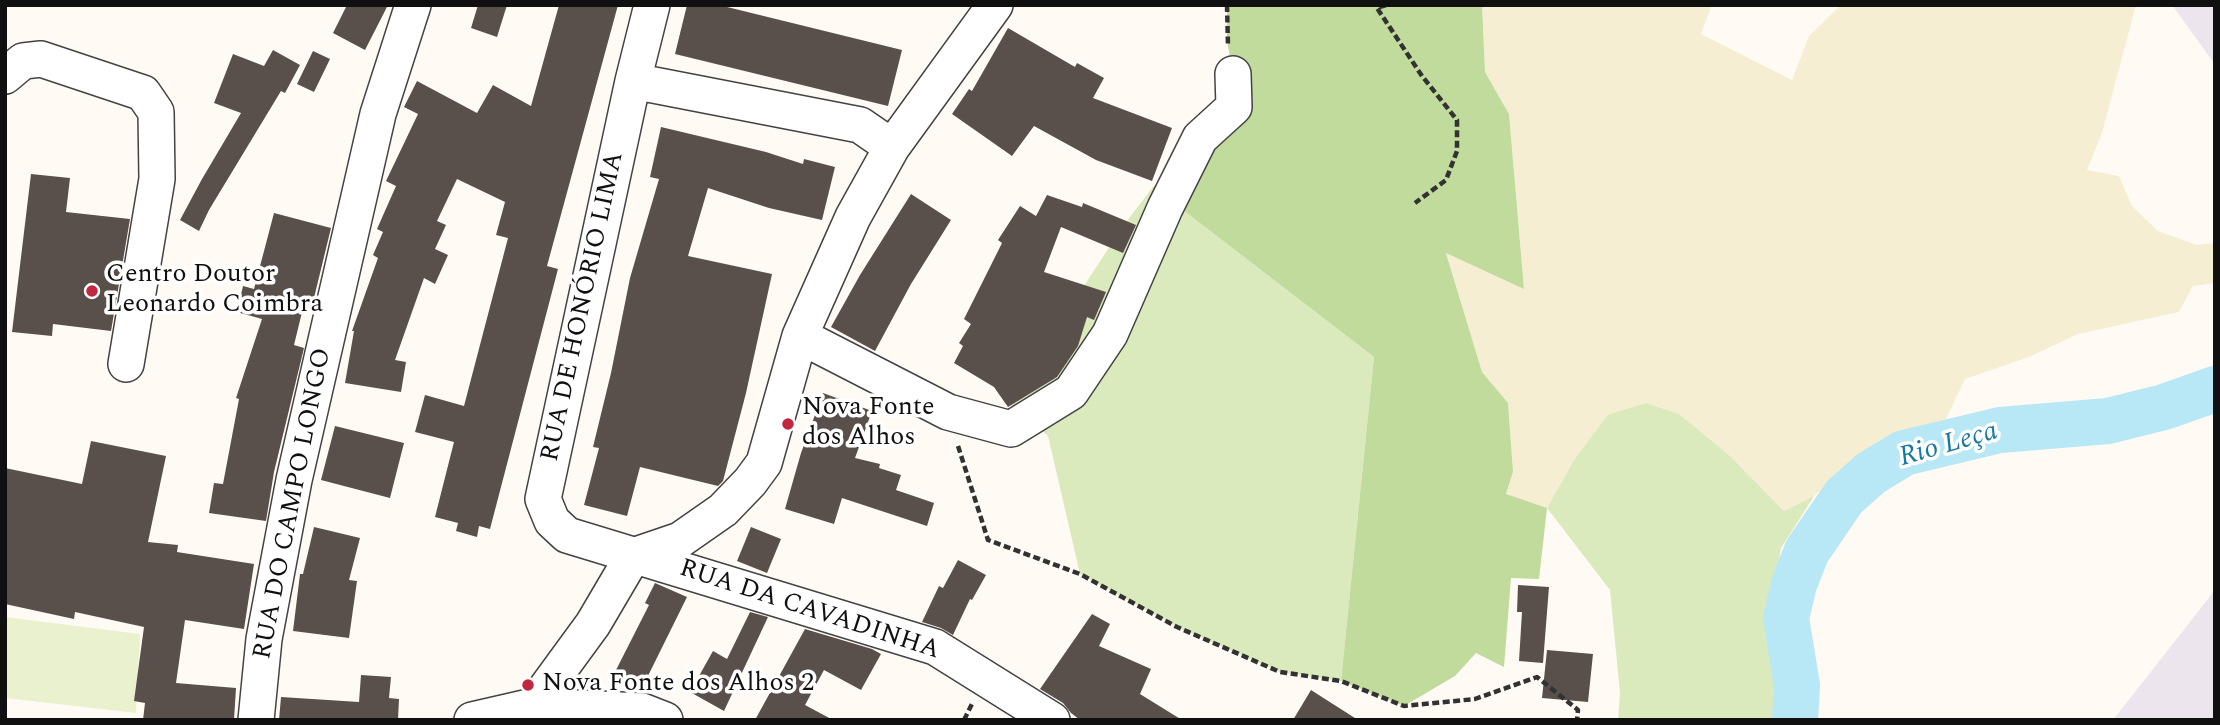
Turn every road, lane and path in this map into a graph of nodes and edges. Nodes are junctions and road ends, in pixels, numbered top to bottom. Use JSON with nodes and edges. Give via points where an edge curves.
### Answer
{"nodes":[{"id":1,"x":413,"y":5,"type":"edge"},
{"id":2,"x":652,"y":5,"type":"edge"},
{"id":3,"x":1227,"y":5,"type":"edge"},
{"id":4,"x":1386,"y":5,"type":"edge"},
{"id":5,"x":988,"y":8,"type":"edge"},
{"id":6,"x":1233,"y":74,"type":"joint"},
{"id":7,"x":5,"y":76,"type":"edge"},
{"id":8,"x":633,"y":81,"type":"junction"},
{"id":9,"x":892,"y":147,"type":"junction"},
{"id":10,"x":1415,"y":203,"type":"dead end"},
{"id":11,"x":800,"y":336,"type":"junction"},
{"id":12,"x":127,"y":364,"type":"dead end"},
{"id":13,"x":948,"y":412,"type":"junction"},
{"id":14,"x":633,"y":556,"type":"junction"},
{"id":15,"x":533,"y":706,"type":"junction"},
{"id":16,"x":256,"y":720,"type":"edge"},
{"id":17,"x":472,"y":720,"type":"edge"},
{"id":18,"x":665,"y":720,"type":"edge"},
{"id":19,"x":1052,"y":720,"type":"edge"},
{"id":20,"x":1577,"y":720,"type":"edge"}],
"edges":[{"from":1,"to":16,"type":"street","name":"RUA DO CAMPO LONGO","via":[[378,114],[294,480],[264,639]]},
{"from":2,"to":8,"type":"street","name":"RUA DE HONÓRIO LIMA"},
{"from":3,"to":6,"type":"path"},
{"from":4,"to":10,"type":"path","via":[[1377,8],[1457,120],[1457,150],[1446,180]]},
{"from":5,"to":9,"type":"street"},
{"from":6,"to":13,"type":"street","via":[[1234,107],[1200,138],[1110,334],[1071,392],[1011,429]]},
{"from":7,"to":12,"type":"street","via":[[23,61],[41,59],[143,93],[156,112],[157,179]]},
{"from":8,"to":9,"type":"street","via":[[860,125]]},
{"from":8,"to":14,"type":"street","name":"RUA DE HONÓRIO LIMA","via":[[543,499],[552,521],[568,535]]},
{"from":9,"to":11,"type":"street","via":[[853,217]]},
{"from":11,"to":13,"type":"street"},
{"from":11,"to":14,"type":"street","via":[[764,463],[750,482],[723,510],[680,540]]},
{"from":13,"to":20,"type":"path","via":[[988,540],[1080,574],[1177,627],[1280,672],[1341,681],[1404,706],[1475,699],[1537,677],[1578,710]]},
{"from":14,"to":15,"type":"street","via":[[593,624]]},
{"from":14,"to":19,"type":"street","name":"RUA DA CAVADINHA","via":[[935,647]]},
{"from":15,"to":17,"type":"street"},
{"from":15,"to":18,"type":"street","via":[[642,711]]}]}
